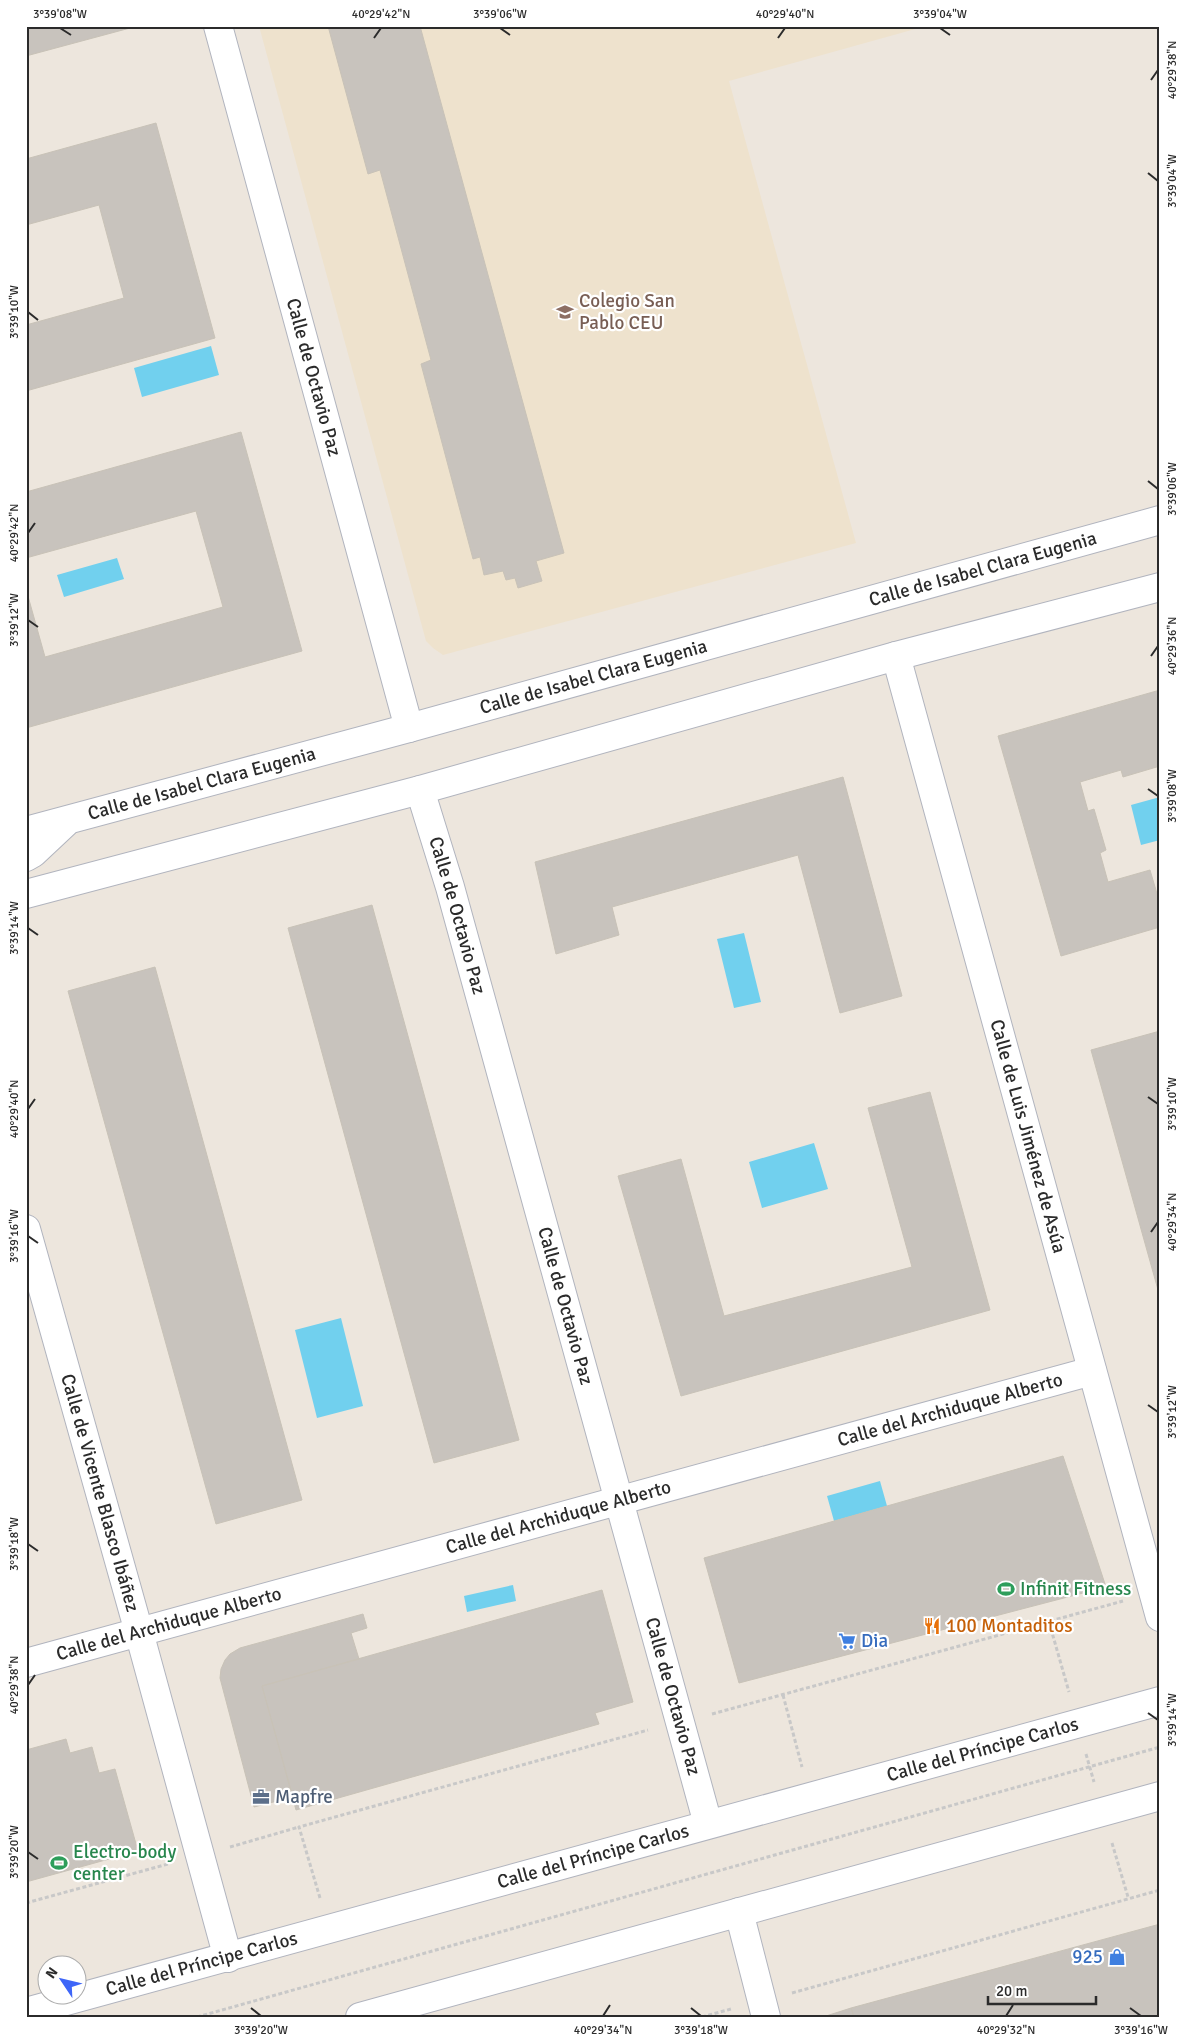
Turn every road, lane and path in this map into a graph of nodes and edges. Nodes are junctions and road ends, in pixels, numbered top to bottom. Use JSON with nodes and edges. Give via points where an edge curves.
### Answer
{"nodes":[{"id":1,"x":218,"y":26,"type":"edge"},
{"id":2,"x":1160,"y":520,"type":"edge"},
{"id":3,"x":1160,"y":587,"type":"edge"},
{"id":4,"x":896,"y":656,"type":"junction"},
{"id":5,"x":409,"y":728,"type":"junction"},
{"id":6,"x":420,"y":790,"type":"junction"},
{"id":7,"x":68,"y":820,"type":"junction"},
{"id":8,"x":26,"y":831,"type":"edge"},
{"id":9,"x":26,"y":858,"type":"edge"},
{"id":10,"x":26,"y":894,"type":"edge"},
{"id":11,"x":26,"y":1230,"type":"edge"},
{"id":12,"x":1092,"y":1371,"type":"junction"},
{"id":13,"x":618,"y":1500,"type":"junction"},
{"id":14,"x":1160,"y":1616,"type":"edge"},
{"id":15,"x":1049,"y":1621,"type":"dead end"},
{"id":16,"x":139,"y":1632,"type":"junction"},
{"id":17,"x":26,"y":1663,"type":"edge"},
{"id":18,"x":1070,"y":1694,"type":"dead end"},
{"id":19,"x":783,"y":1695,"type":"dead end"},
{"id":20,"x":1160,"y":1701,"type":"edge"},
{"id":21,"x":1160,"y":1747,"type":"edge"},
{"id":22,"x":1086,"y":1751,"type":"dead end"},
{"id":23,"x":1090,"y":1766,"type":"junction"},
{"id":24,"x":1095,"y":1784,"type":"dead end"},
{"id":25,"x":810,"y":1796,"type":"junction"},
{"id":26,"x":1160,"y":1796,"type":"edge"},
{"id":27,"x":708,"y":1824,"type":"junction"},
{"id":28,"x":299,"y":1827,"type":"dead end"},
{"id":29,"x":1111,"y":1841,"type":"dead end"},
{"id":30,"x":200,"y":1855,"type":"junction"},
{"id":31,"x":1160,"y":1890,"type":"edge"},
{"id":32,"x":1128,"y":1897,"type":"junction"},
{"id":33,"x":26,"y":1903,"type":"edge"},
{"id":34,"x":739,"y":1912,"type":"junction"},
{"id":35,"x":228,"y":1958,"type":"junction"},
{"id":36,"x":784,"y":1995,"type":"dead end"},
{"id":37,"x":738,"y":2008,"type":"dead end"},
{"id":38,"x":26,"y":2012,"type":"edge"},
{"id":39,"x":197,"y":2017,"type":"edge"},
{"id":40,"x":360,"y":2017,"type":"edge"},
{"id":41,"x":702,"y":2017,"type":"edge"},
{"id":42,"x":766,"y":2017,"type":"edge"}],
"edges":[{"from":1,"to":5,"type":"street","name":"Calle de Octavio Paz"},
{"from":2,"to":5,"type":"street","name":"Calle de Isabel Clara Eugenia"},
{"from":3,"to":4,"type":"street"},
{"from":4,"to":6,"type":"street"},
{"from":4,"to":12,"type":"street","name":"Calle de Luis Jiménez de Asúa"},
{"from":5,"to":7,"type":"street","name":"Calle de Isabel Clara Eugenia"},
{"from":6,"to":10,"type":"street"},
{"from":6,"to":13,"type":"street","name":"Calle de Octavio Paz","via":[[450,887]]},
{"from":7,"to":8,"type":"street","name":"Calle de Isabel Clara Eugenia"},
{"from":7,"to":9,"type":"street"},
{"from":11,"to":16,"type":"street","name":"Calle de Vicente Blasco Ibáñez"},
{"from":12,"to":13,"type":"street","name":"Calle del Archiduque Alberto"},
{"from":12,"to":14,"type":"street","name":"Calle de Luis Jiménez de Asúa"},
{"from":13,"to":16,"type":"street","name":"Calle del Archiduque Alberto"},
{"from":13,"to":27,"type":"street","name":"Calle de Octavio Paz"},
{"from":15,"to":18,"type":"path"},
{"from":16,"to":17,"type":"street","name":"Calle del Archiduque Alberto"},
{"from":16,"to":30,"type":"street","name":"Calle de Vicente Blasco Ibáñez"},
{"from":19,"to":25,"type":"path"},
{"from":20,"to":25,"type":"street","name":"Calle del Príncipe Carlos"},
{"from":21,"to":23,"type":"path"},
{"from":22,"to":23,"type":"path"},
{"from":23,"to":24,"type":"path"},
{"from":23,"to":39,"type":"path"},
{"from":25,"to":27,"type":"street","name":"Calle del Príncipe Carlos"},
{"from":26,"to":34,"type":"street"},
{"from":27,"to":35,"type":"street","name":"Calle del Príncipe Carlos"},
{"from":28,"to":30,"type":"path"},
{"from":29,"to":32,"type":"path"},
{"from":30,"to":33,"type":"path"},
{"from":30,"to":35,"type":"street","name":"Calle de Vicente Blasco Ibáñez"},
{"from":31,"to":32,"type":"path"},
{"from":32,"to":36,"type":"path"},
{"from":34,"to":40,"type":"street"},
{"from":34,"to":42,"type":"street"},
{"from":35,"to":38,"type":"street","name":"Calle del Príncipe Carlos"},
{"from":37,"to":41,"type":"path"}]}
